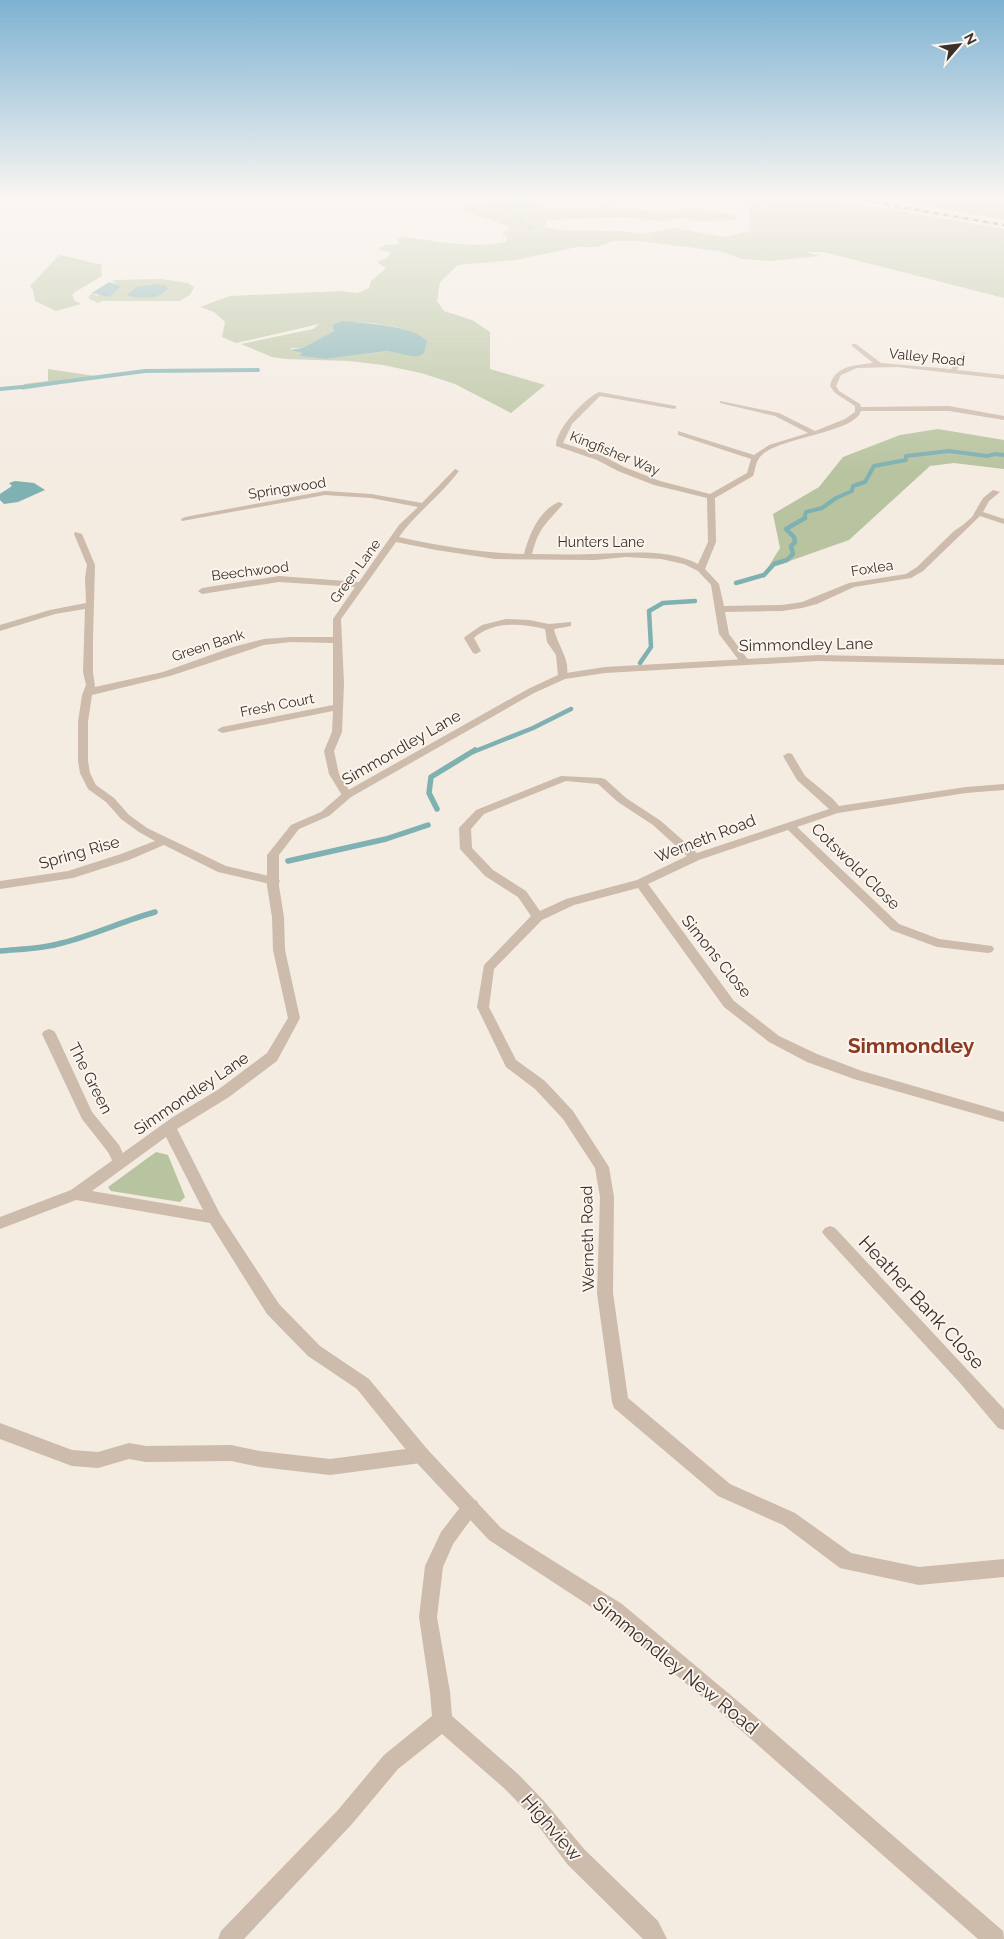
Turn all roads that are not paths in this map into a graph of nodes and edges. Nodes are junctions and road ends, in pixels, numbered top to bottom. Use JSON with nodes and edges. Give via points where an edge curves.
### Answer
{"nodes":[{"id":1,"x":854,"y":345,"type":"dead end"},
{"id":2,"x":963,"y":354,"type":"dead end"},
{"id":3,"x":879,"y":365,"type":"junction"},
{"id":4,"x":952,"y":372,"type":"junction"},
{"id":5,"x":1004,"y":376,"type":"edge"},
{"id":6,"x":740,"y":399,"type":"dead end"},
{"id":7,"x":722,"y":402,"type":"dead end"},
{"id":8,"x":732,"y":404,"type":"junction"},
{"id":9,"x":674,"y":407,"type":"dead end"},
{"id":10,"x":859,"y":409,"type":"junction"},
{"id":11,"x":1004,"y":418,"type":"edge"},
{"id":12,"x":690,"y":429,"type":"dead end"},
{"id":13,"x":681,"y":433,"type":"junction"},
{"id":14,"x":814,"y":433,"type":"junction"},
{"id":15,"x":671,"y":437,"type":"dead end"},
{"id":16,"x":756,"y":458,"type":"junction"},
{"id":17,"x":455,"y":470,"type":"dead end"},
{"id":18,"x":996,"y":492,"type":"dead end"},
{"id":19,"x":710,"y":497,"type":"junction"},
{"id":20,"x":559,"y":504,"type":"dead end"},
{"id":21,"x":423,"y":506,"type":"junction"},
{"id":22,"x":978,"y":514,"type":"junction"},
{"id":23,"x":185,"y":519,"type":"dead end"},
{"id":24,"x":1004,"y":522,"type":"edge"},
{"id":25,"x":78,"y":534,"type":"dead end"},
{"id":26,"x":395,"y":539,"type":"junction"},
{"id":27,"x":528,"y":555,"type":"junction"},
{"id":28,"x":701,"y":569,"type":"junction"},
{"id":29,"x":361,"y":585,"type":"junction"},
{"id":30,"x":202,"y":591,"type":"dead end"},
{"id":31,"x":90,"y":606,"type":"junction"},
{"id":32,"x":721,"y":609,"type":"junction"},
{"id":33,"x":568,"y":624,"type":"dead end"},
{"id":34,"x":549,"y":627,"type":"junction"},
{"id":35,"x":0,"y":628,"type":"edge"},
{"id":36,"x":338,"y":640,"type":"junction"},
{"id":37,"x":476,"y":651,"type":"dead end"},
{"id":38,"x":744,"y":661,"type":"junction"},
{"id":39,"x":1004,"y":662,"type":"edge"},
{"id":40,"x":563,"y":676,"type":"junction"},
{"id":41,"x":90,"y":690,"type":"junction"},
{"id":42,"x":338,"y":707,"type":"junction"},
{"id":43,"x":222,"y":730,"type":"dead end"},
{"id":44,"x":788,"y":756,"type":"dead end"},
{"id":45,"x":1004,"y":787,"type":"edge"},
{"id":46,"x":347,"y":795,"type":"junction"},
{"id":47,"x":836,"y":810,"type":"junction"},
{"id":48,"x":790,"y":825,"type":"junction"},
{"id":49,"x":164,"y":841,"type":"junction"},
{"id":50,"x":695,"y":857,"type":"junction"},
{"id":51,"x":274,"y":881,"type":"junction"},
{"id":52,"x":641,"y":883,"type":"junction"},
{"id":53,"x":0,"y":886,"type":"edge"},
{"id":54,"x":538,"y":916,"type":"junction"},
{"id":55,"x":988,"y":949,"type":"dead end"},
{"id":56,"x":49,"y":1034,"type":"dead end"},
{"id":57,"x":1004,"y":1117,"type":"edge"},
{"id":58,"x":169,"y":1128,"type":"junction"},
{"id":59,"x":120,"y":1162,"type":"junction"},
{"id":60,"x":76,"y":1194,"type":"junction"},
{"id":61,"x":215,"y":1218,"type":"junction"},
{"id":62,"x":0,"y":1224,"type":"edge"},
{"id":63,"x":830,"y":1232,"type":"dead end"},
{"id":64,"x":1004,"y":1422,"type":"edge"},
{"id":65,"x":0,"y":1431,"type":"edge"},
{"id":66,"x":421,"y":1455,"type":"junction"},
{"id":67,"x":471,"y":1507,"type":"junction"},
{"id":68,"x":1004,"y":1568,"type":"edge"},
{"id":69,"x":442,"y":1721,"type":"junction"},
{"id":70,"x":229,"y":1939,"type":"edge"},
{"id":71,"x":656,"y":1939,"type":"edge"},
{"id":72,"x":995,"y":1939,"type":"edge"}],
"edges":[{"from":1,"to":3,"type":"street"},
{"from":2,"to":4,"type":"street"},
{"from":3,"to":4,"type":"street","name":"Valley Road"},
{"from":3,"to":10,"type":"street","name":"Valley Road","via":[[845,369],[834,380],[833,386],[838,392]]},
{"from":4,"to":5,"type":"street","name":"Valley Road"},
{"from":6,"to":8,"type":"street"},
{"from":7,"to":8,"type":"street"},
{"from":8,"to":14,"type":"street","via":[[777,414]]},
{"from":9,"to":19,"type":"street","name":"Kingfisher Way","via":[[599,394],[568,424],[559,444],[600,458],[657,484]]},
{"from":10,"to":11,"type":"street","via":[[946,407],[976,410]]},
{"from":10,"to":14,"type":"street","via":[[856,415],[833,428]]},
{"from":12,"to":13,"type":"street"},
{"from":13,"to":15,"type":"street"},
{"from":13,"to":16,"type":"street"},
{"from":14,"to":16,"type":"street","via":[[775,445]]},
{"from":16,"to":19,"type":"street","via":[[750,474]]},
{"from":17,"to":21,"type":"street","name":"Green Lane"},
{"from":18,"to":22,"type":"street","name":"Foxlea","via":[[986,500]]},
{"from":19,"to":28,"type":"street","via":[[712,545]]},
{"from":20,"to":27,"type":"street","via":[[541,522]]},
{"from":21,"to":23,"type":"street","name":"Springwood","via":[[371,496],[325,493]]},
{"from":21,"to":26,"type":"street","name":"Green Lane"},
{"from":22,"to":24,"type":"street"},
{"from":22,"to":32,"type":"street","name":"Foxlea","via":[[920,569],[908,576],[852,585],[814,602],[782,608]]},
{"from":25,"to":31,"type":"street","via":[[92,565]]},
{"from":26,"to":27,"type":"street","name":"Hunters Lane","via":[[495,556]]},
{"from":26,"to":29,"type":"street","name":"Green Lane"},
{"from":27,"to":28,"type":"street","name":"Hunters Lane","via":[[661,556]]},
{"from":28,"to":32,"type":"street","via":[[715,584]]},
{"from":29,"to":30,"type":"street","name":"Beechwood","via":[[280,579]]},
{"from":29,"to":36,"type":"street","name":"Green Lane","via":[[337,619]]},
{"from":31,"to":35,"type":"street","via":[[53,612]]},
{"from":31,"to":41,"type":"street"},
{"from":32,"to":38,"type":"street","via":[[724,634]]},
{"from":33,"to":34,"type":"street"},
{"from":34,"to":37,"type":"street","via":[[509,623],[483,626],[469,638]]},
{"from":34,"to":40,"type":"street","via":[[552,642],[561,655]]},
{"from":36,"to":41,"type":"street","name":"Green Bank","via":[[266,642],[128,683]]},
{"from":36,"to":42,"type":"street","name":"Green Lane"},
{"from":38,"to":39,"type":"street","name":"Simmondley Lane","via":[[818,658]]},
{"from":38,"to":40,"type":"street","name":"Simmondley Lane","via":[[605,670]]},
{"from":40,"to":46,"type":"street","name":"Simmondley Lane"},
{"from":41,"to":49,"type":"street","via":[[82,722],[85,773],[92,788],[143,830]]},
{"from":42,"to":43,"type":"street","name":"Fresh Court"},
{"from":42,"to":46,"type":"street","name":"Green Lane","via":[[337,732],[329,751],[334,774]]},
{"from":44,"to":47,"type":"street","via":[[801,778]]},
{"from":45,"to":47,"type":"street","name":"Werneth Road"},
{"from":46,"to":51,"type":"street","name":"Simmondley Lane","via":[[325,814],[295,827],[274,855]]},
{"from":47,"to":48,"type":"street","name":"Werneth Road"},
{"from":48,"to":50,"type":"street","name":"Werneth Road"},
{"from":48,"to":55,"type":"street","name":"Cotswold Close","via":[[895,927],[937,943]]},
{"from":49,"to":51,"type":"street","via":[[222,869]]},
{"from":49,"to":53,"type":"street","name":"Spring Rise","via":[[69,875]]},
{"from":50,"to":52,"type":"street","name":"Werneth Road"},
{"from":50,"to":54,"type":"street","via":[[601,781],[565,778],[526,792],[480,812],[465,828],[466,849],[489,873],[522,894]]},
{"from":51,"to":58,"type":"street","name":"Simmondley Lane","via":[[279,950],[294,1018],[272,1057]]},
{"from":52,"to":54,"type":"street","name":"Werneth Road","via":[[570,902]]},
{"from":52,"to":57,"type":"street","name":"Simons Close","via":[[729,1004],[774,1039],[812,1058],[859,1075]]},
{"from":54,"to":68,"type":"street","name":"Werneth Road","via":[[488,968],[483,1008],[511,1063],[540,1085],[568,1115],[602,1167],[607,1197],[605,1293],[620,1402],[724,1490],[789,1519],[847,1561],[919,1576]]},
{"from":56,"to":59,"type":"street","name":"The Green","via":[[87,1115],[114,1149]]},
{"from":58,"to":59,"type":"street","name":"Simmondley Lane"},
{"from":58,"to":61,"type":"street","name":"Simmondley New Road"},
{"from":59,"to":60,"type":"street","name":"Simmondley Lane"},
{"from":60,"to":61,"type":"street"},
{"from":60,"to":62,"type":"street","name":"Simmondley Lane"},
{"from":61,"to":66,"type":"street","name":"Simmondley New Road","via":[[273,1309],[314,1351],[363,1384]]},
{"from":63,"to":64,"type":"street","name":"Heather Bank Close"},
{"from":65,"to":66,"type":"street","via":[[72,1458],[98,1460],[129,1451],[146,1454],[231,1453],[330,1467]]},
{"from":66,"to":67,"type":"street","name":"Simmondley New Road"},
{"from":67,"to":69,"type":"street","via":[[446,1538],[434,1566],[428,1617]]},
{"from":67,"to":72,"type":"street","name":"Simmondley New Road","via":[[496,1534],[615,1611]]},
{"from":69,"to":70,"type":"street","via":[[391,1762],[345,1817]]},
{"from":69,"to":71,"type":"street","name":"Highview","via":[[512,1782],[576,1857]]}]}
